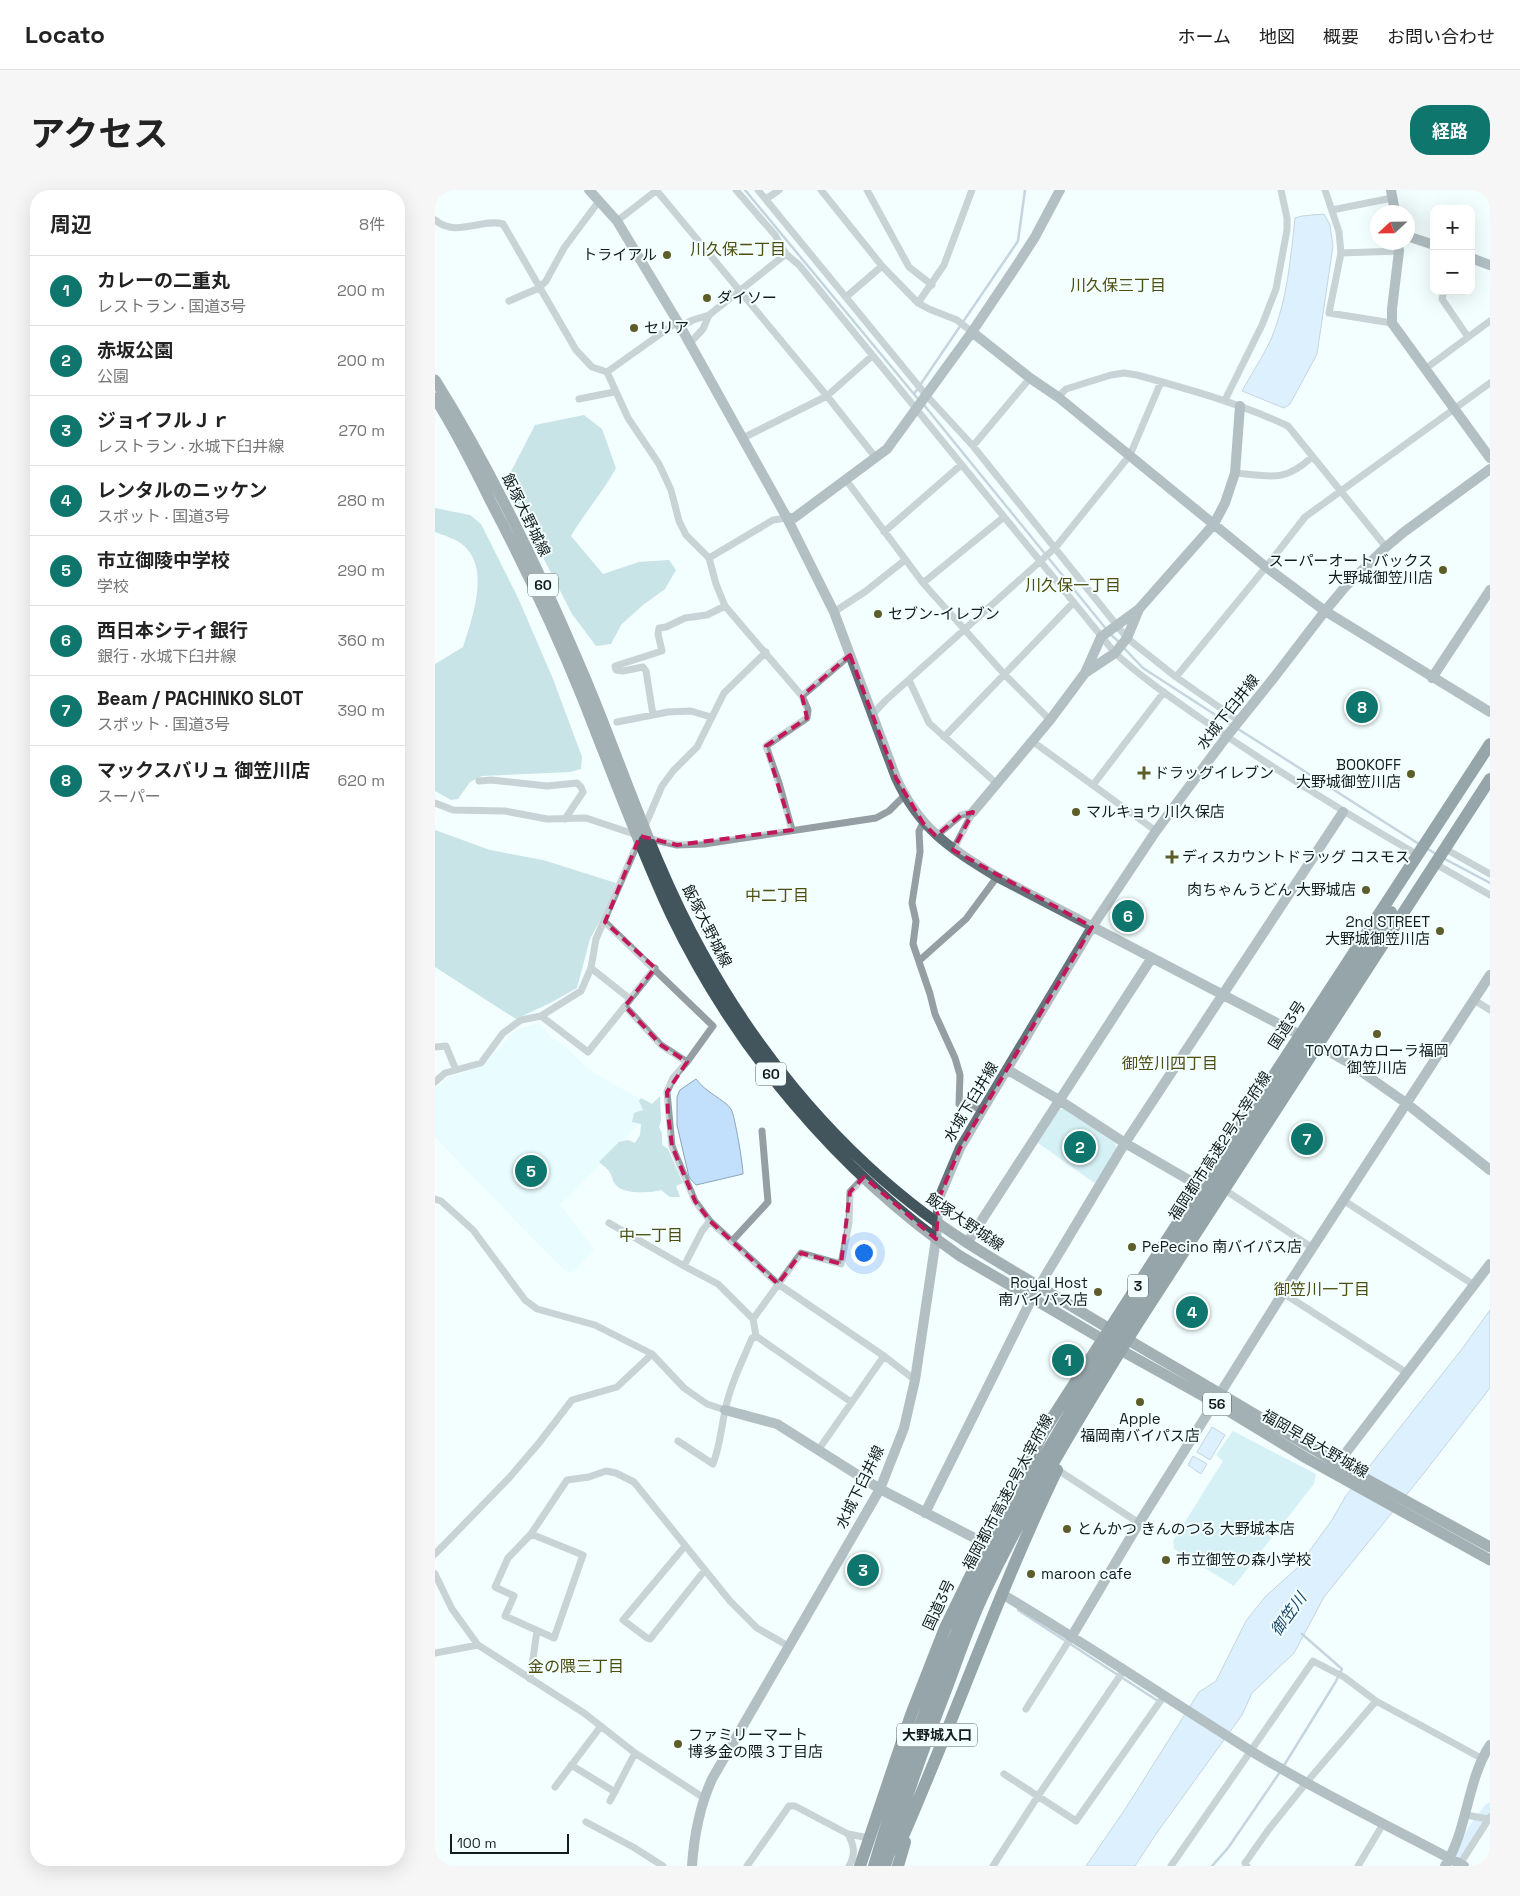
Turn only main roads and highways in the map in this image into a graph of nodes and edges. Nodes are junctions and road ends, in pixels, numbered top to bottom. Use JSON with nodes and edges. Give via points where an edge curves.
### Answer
{"nodes":[{"id":1,"x":435,"y":380,"type":"edge"},
{"id":2,"x":435,"y":398,"type":"edge"},
{"id":3,"x":1490,"y":744,"type":"edge"},
{"id":4,"x":1490,"y":759,"type":"edge"},
{"id":5,"x":1490,"y":779,"type":"edge"},
{"id":6,"x":1490,"y":791,"type":"edge"},
{"id":7,"x":628,"y":801,"type":"junction"},
{"id":8,"x":658,"y":873,"type":"junction"},
{"id":9,"x":1107,"y":1335,"type":"junction"},
{"id":10,"x":1129,"y":1348,"type":"junction"},
{"id":11,"x":1217,"y":1397,"type":"junction"},
{"id":12,"x":1423,"y":1516,"type":"junction"},
{"id":13,"x":1027,"y":1533,"type":"junction"},
{"id":14,"x":1490,"y":1547,"type":"edge"},
{"id":15,"x":1490,"y":1560,"type":"edge"},
{"id":16,"x":860,"y":1866,"type":"edge"},
{"id":17,"x":874,"y":1866,"type":"edge"},
{"id":18,"x":885,"y":1866,"type":"edge"},
{"id":19,"x":890,"y":1866,"type":"edge"},
{"id":20,"x":898,"y":1866,"type":"edge"}],
"edges":[{"from":1,"to":7,"type":"main road","name":"飯塚大野城線","number":"60","via":[[486,468],[540,577],[587,682]]},
{"from":2,"to":7,"type":"main road","name":"飯塚大野城線","number":"60","via":[[497,512],[551,625]]},
{"from":3,"to":9,"type":"highway","name":"国道3号","number":"3"},
{"from":4,"to":17,"type":"highway","name":"福岡都市高速2号太宰府線","via":[[1123,1327],[1032,1479],[975,1589],[957,1633],[895,1796]]},
{"from":5,"to":18,"type":"highway","name":"福岡都市高速2号太宰府線","via":[[1137,1324],[1040,1484],[983,1594],[905,1800]]},
{"from":6,"to":10,"type":"highway","number":"3","via":[[1321,1047]]},
{"from":7,"to":8,"type":"main road","name":"飯塚大野城線","number":"60"},
{"from":8,"to":9,"type":"main road","name":"飯塚大野城線","number":"60","via":[[728,998],[758,1042],[831,1128],[876,1174],[937,1222],[1039,1286]]},
{"from":8,"to":9,"type":"main road","name":"飯塚大野城線","number":"60","via":[[692,954],[744,1039],[789,1097],[864,1177],[960,1256],[1032,1298]]},
{"from":9,"to":10,"type":"main road","name":"飯塚大野城線","number":"60"},
{"from":9,"to":16,"type":"highway","name":"国道3号","number":"3","via":[[1044,1431],[942,1636],[911,1715]]},
{"from":10,"to":11,"type":"main road","name":"福岡早良大野城線","number":"56"},
{"from":10,"to":13,"type":"highway","number":"3","via":[[1058,1470]]},
{"from":11,"to":12,"type":"main road","name":"福岡早良大野城線","number":"56","via":[[1311,1447]]},
{"from":11,"to":12,"type":"main road","name":"福岡早良大野城線","number":"56","via":[[1306,1458]]},
{"from":12,"to":14,"type":"main road","name":"福岡早良大野城線","number":"56"},
{"from":12,"to":15,"type":"main road","name":"福岡早良大野城線","number":"56"},
{"from":13,"to":19,"type":"highway","number":"3"},
{"from":13,"to":20,"type":"highway","number":"大野城入口","via":[[984,1607],[917,1798]]}]}
